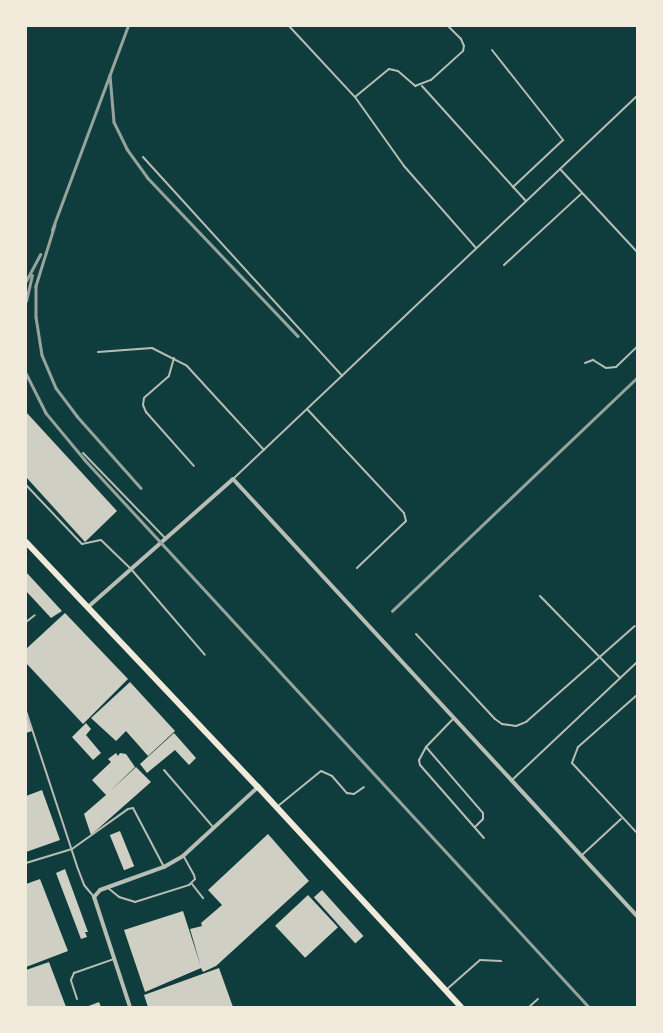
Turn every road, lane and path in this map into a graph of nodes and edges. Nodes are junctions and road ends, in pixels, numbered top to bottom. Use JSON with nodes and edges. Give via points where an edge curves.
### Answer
{"nodes":[{"id":1,"x":289,"y":26,"type":"edge"},
{"id":2,"x":448,"y":26,"type":"edge"},
{"id":3,"x":492,"y":50,"type":"dead end"},
{"id":4,"x":422,"y":86,"type":"junction"},
{"id":5,"x":637,"y":96,"type":"edge"},
{"id":6,"x":355,"y":97,"type":"junction"},
{"id":7,"x":143,"y":157,"type":"dead end"},
{"id":8,"x":560,"y":169,"type":"junction"},
{"id":9,"x":513,"y":187,"type":"junction"},
{"id":10,"x":582,"y":193,"type":"junction"},
{"id":11,"x":526,"y":201,"type":"junction"},
{"id":12,"x":476,"y":248,"type":"junction"},
{"id":13,"x":637,"y":252,"type":"edge"},
{"id":14,"x":504,"y":266,"type":"dead end"},
{"id":15,"x":637,"y":347,"type":"edge"},
{"id":16,"x":98,"y":352,"type":"dead end"},
{"id":17,"x":174,"y":358,"type":"junction"},
{"id":18,"x":586,"y":363,"type":"dead end"},
{"id":19,"x":342,"y":376,"type":"junction"},
{"id":20,"x":307,"y":409,"type":"junction"},
{"id":21,"x":264,"y":450,"type":"junction"},
{"id":22,"x":83,"y":453,"type":"dead end"},
{"id":23,"x":194,"y":466,"type":"dead end"},
{"id":24,"x":233,"y":479,"type":"junction"},
{"id":25,"x":26,"y":485,"type":"edge"},
{"id":26,"x":166,"y":539,"type":"junction"},
{"id":27,"x":26,"y":542,"type":"edge"},
{"id":28,"x":357,"y":568,"type":"dead end"},
{"id":29,"x":131,"y":569,"type":"junction"},
{"id":30,"x":540,"y":596,"type":"dead end"},
{"id":31,"x":88,"y":607,"type":"junction"},
{"id":32,"x":34,"y":615,"type":"dead end"},
{"id":33,"x":26,"y":622,"type":"edge"},
{"id":34,"x":635,"y":626,"type":"dead end"},
{"id":35,"x":416,"y":634,"type":"dead end"},
{"id":36,"x":205,"y":655,"type":"dead end"},
{"id":37,"x":600,"y":657,"type":"junction"},
{"id":38,"x":637,"y":662,"type":"edge"},
{"id":39,"x":620,"y":678,"type":"junction"},
{"id":40,"x":637,"y":694,"type":"edge"},
{"id":41,"x":26,"y":711,"type":"edge"},
{"id":42,"x":454,"y":718,"type":"junction"},
{"id":43,"x":426,"y":747,"type":"junction"},
{"id":44,"x":164,"y":770,"type":"dead end"},
{"id":45,"x":512,"y":781,"type":"junction"},
{"id":46,"x":258,"y":787,"type":"junction"},
{"id":47,"x":364,"y":787,"type":"dead end"},
{"id":48,"x":277,"y":807,"type":"junction"},
{"id":49,"x":621,"y":819,"type":"junction"},
{"id":50,"x":214,"y":828,"type":"junction"},
{"id":51,"x":475,"y":828,"type":"junction"},
{"id":52,"x":637,"y":833,"type":"edge"},
{"id":53,"x":484,"y":838,"type":"dead end"},
{"id":54,"x":72,"y":850,"type":"junction"},
{"id":55,"x":183,"y":856,"type":"junction"},
{"id":56,"x":581,"y":856,"type":"junction"},
{"id":57,"x":26,"y":863,"type":"edge"},
{"id":58,"x":164,"y":867,"type":"junction"},
{"id":59,"x":192,"y":884,"type":"junction"},
{"id":60,"x":108,"y":887,"type":"junction"},
{"id":61,"x":94,"y":897,"type":"junction"},
{"id":62,"x":203,"y":898,"type":"dead end"},
{"id":63,"x":637,"y":916,"type":"edge"},
{"id":64,"x":114,"y":959,"type":"junction"},
{"id":65,"x":501,"y":961,"type":"dead end"},
{"id":66,"x":446,"y":991,"type":"junction"},
{"id":67,"x":77,"y":999,"type":"dead end"},
{"id":68,"x":538,"y":999,"type":"dead end"},
{"id":69,"x":130,"y":1007,"type":"edge"},
{"id":70,"x":461,"y":1007,"type":"edge"},
{"id":71,"x":529,"y":1007,"type":"edge"}],
"edges":[{"from":1,"to":6,"type":"lane"},
{"from":2,"to":4,"type":"lane","via":[[461,39],[463,51]]},
{"from":3,"to":9,"type":"lane","via":[[563,140]]},
{"from":4,"to":6,"type":"lane","via":[[415,86],[398,71],[389,69]]},
{"from":4,"to":9,"type":"lane"},
{"from":5,"to":8,"type":"lane"},
{"from":6,"to":12,"type":"lane","via":[[404,166]]},
{"from":7,"to":19,"type":"lane"},
{"from":8,"to":10,"type":"lane"},
{"from":8,"to":11,"type":"lane"},
{"from":9,"to":11,"type":"lane"},
{"from":10,"to":13,"type":"lane"},
{"from":10,"to":14,"type":"lane"},
{"from":11,"to":12,"type":"lane"},
{"from":12,"to":19,"type":"lane"},
{"from":15,"to":18,"type":"lane","via":[[616,367],[606,368],[593,360]]},
{"from":16,"to":17,"type":"lane","via":[[152,348]]},
{"from":17,"to":21,"type":"lane","via":[[187,366]]},
{"from":17,"to":23,"type":"lane","via":[[169,376],[144,398],[142,404],[146,412]]},
{"from":19,"to":20,"type":"lane"},
{"from":20,"to":21,"type":"lane"},
{"from":20,"to":28,"type":"lane","via":[[404,513],[406,520]]},
{"from":21,"to":24,"type":"lane"},
{"from":22,"to":26,"type":"lane"},
{"from":24,"to":26,"type":"street"},
{"from":24,"to":42,"type":"street"},
{"from":25,"to":29,"type":"lane","via":[[82,544],[101,540]]},
{"from":26,"to":29,"type":"street"},
{"from":27,"to":31,"type":"main road"},
{"from":29,"to":31,"type":"street"},
{"from":29,"to":36,"type":"lane"},
{"from":30,"to":37,"type":"lane"},
{"from":31,"to":46,"type":"main road"},
{"from":32,"to":33,"type":"lane"},
{"from":34,"to":37,"type":"lane"},
{"from":35,"to":37,"type":"lane","via":[[495,719],[502,724],[516,726],[526,722]]},
{"from":37,"to":39,"type":"lane"},
{"from":38,"to":39,"type":"lane"},
{"from":39,"to":45,"type":"lane"},
{"from":40,"to":49,"type":"lane","via":[[578,747],[572,758],[575,769]]},
{"from":41,"to":54,"type":"lane"},
{"from":42,"to":43,"type":"lane"},
{"from":42,"to":45,"type":"street"},
{"from":43,"to":51,"type":"lane","via":[[420,755],[420,765]]},
{"from":43,"to":51,"type":"lane","via":[[483,813],[484,818]]},
{"from":44,"to":50,"type":"lane"},
{"from":45,"to":56,"type":"street"},
{"from":46,"to":48,"type":"main road"},
{"from":46,"to":50,"type":"street"},
{"from":47,"to":48,"type":"lane","via":[[354,794],[347,793],[332,776],[321,771]]},
{"from":48,"to":66,"type":"main road"},
{"from":49,"to":52,"type":"lane"},
{"from":49,"to":56,"type":"lane"},
{"from":50,"to":55,"type":"street"},
{"from":51,"to":53,"type":"lane"},
{"from":54,"to":57,"type":"lane"},
{"from":54,"to":58,"type":"lane","via":[[128,808],[133,808]]},
{"from":54,"to":61,"type":"lane","via":[[84,885]]},
{"from":55,"to":58,"type":"street"},
{"from":55,"to":59,"type":"lane","via":[[194,875]]},
{"from":56,"to":63,"type":"street"},
{"from":58,"to":60,"type":"street"},
{"from":59,"to":60,"type":"lane","via":[[135,902],[119,898]]},
{"from":59,"to":62,"type":"lane"},
{"from":60,"to":61,"type":"street"},
{"from":61,"to":64,"type":"street"},
{"from":64,"to":67,"type":"lane","via":[[74,974],[71,980]]},
{"from":64,"to":69,"type":"street"},
{"from":65,"to":66,"type":"lane","via":[[480,960]]},
{"from":66,"to":70,"type":"main road"},
{"from":68,"to":71,"type":"lane"}]}
